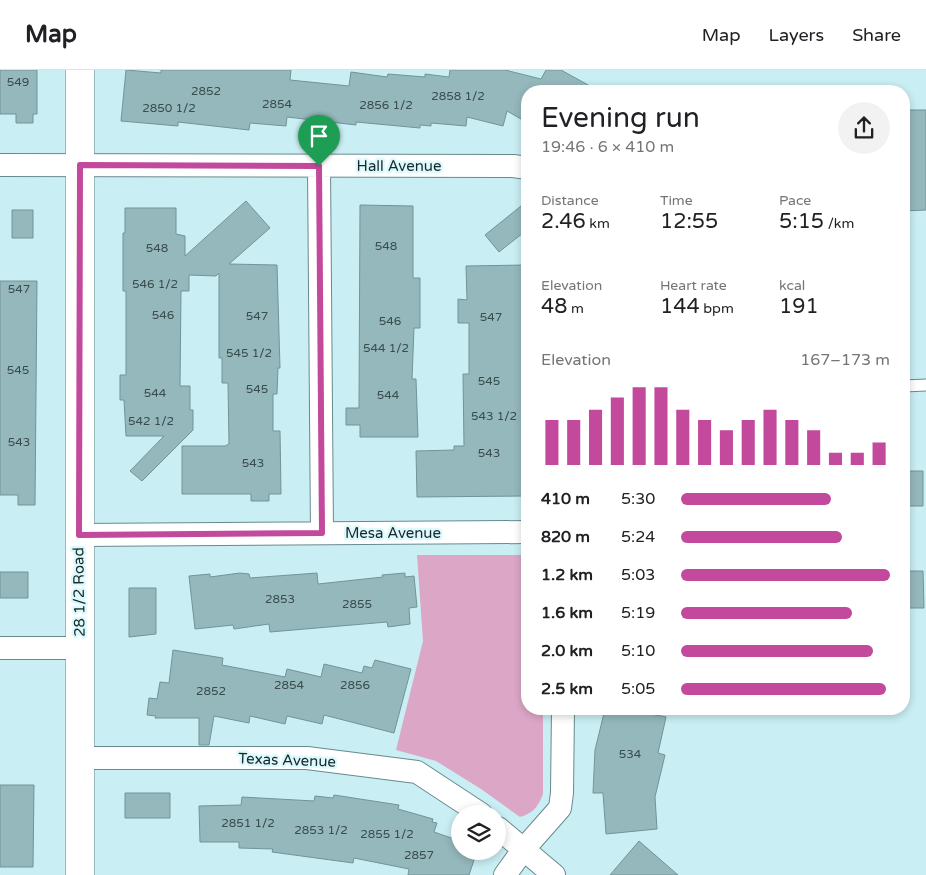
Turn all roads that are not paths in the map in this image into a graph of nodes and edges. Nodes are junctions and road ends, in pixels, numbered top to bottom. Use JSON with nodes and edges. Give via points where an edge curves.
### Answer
{"nodes":[{"id":1,"x":80,"y":70,"type":"edge"},
{"id":2,"x":0,"y":165,"type":"edge"},
{"id":3,"x":80,"y":165,"type":"junction"},
{"id":4,"x":319,"y":166,"type":"junction"},
{"id":5,"x":521,"y":167,"type":"edge"},
{"id":6,"x":926,"y":385,"type":"edge"},
{"id":7,"x":910,"y":386,"type":"edge"},
{"id":8,"x":521,"y":532,"type":"edge"},
{"id":9,"x":322,"y":533,"type":"junction"},
{"id":10,"x":79,"y":535,"type":"junction"},
{"id":11,"x":0,"y":648,"type":"edge"},
{"id":12,"x":80,"y":648,"type":"junction"},
{"id":13,"x":563,"y":715,"type":"edge"},
{"id":14,"x":80,"y":758,"type":"junction"},
{"id":15,"x":467,"y":805,"type":"edge"},
{"id":16,"x":506,"y":835,"type":"edge"},
{"id":17,"x":523,"y":850,"type":"junction"},
{"id":18,"x":80,"y":875,"type":"edge"},
{"id":19,"x":505,"y":875,"type":"edge"},
{"id":20,"x":554,"y":875,"type":"edge"}],
"edges":[{"from":1,"to":3,"type":"street","name":"28 1/2 Road"},
{"from":2,"to":3,"type":"street","name":"Hall Avenue"},
{"from":3,"to":4,"type":"street","name":"Hall Avenue"},
{"from":3,"to":10,"type":"street","name":"28 1/2 Road"},
{"from":4,"to":5,"type":"street","name":"Hall Avenue"},
{"from":4,"to":9,"type":"street"},
{"from":6,"to":7,"type":"lane"},
{"from":8,"to":9,"type":"street","name":"Mesa Avenue"},
{"from":9,"to":10,"type":"street","name":"Mesa Avenue"},
{"from":10,"to":12,"type":"street","name":"28 1/2 Road"},
{"from":11,"to":12,"type":"street"},
{"from":12,"to":14,"type":"street","name":"28 1/2 Road"},
{"from":13,"to":17,"type":"street","via":[[560,808]]},
{"from":14,"to":15,"type":"street","name":"Texas Avenue","via":[[307,758],[416,772]]},
{"from":14,"to":18,"type":"street","name":"28 1/2 Road"},
{"from":16,"to":17,"type":"street"},
{"from":17,"to":19,"type":"street"},
{"from":17,"to":20,"type":"street"}]}
